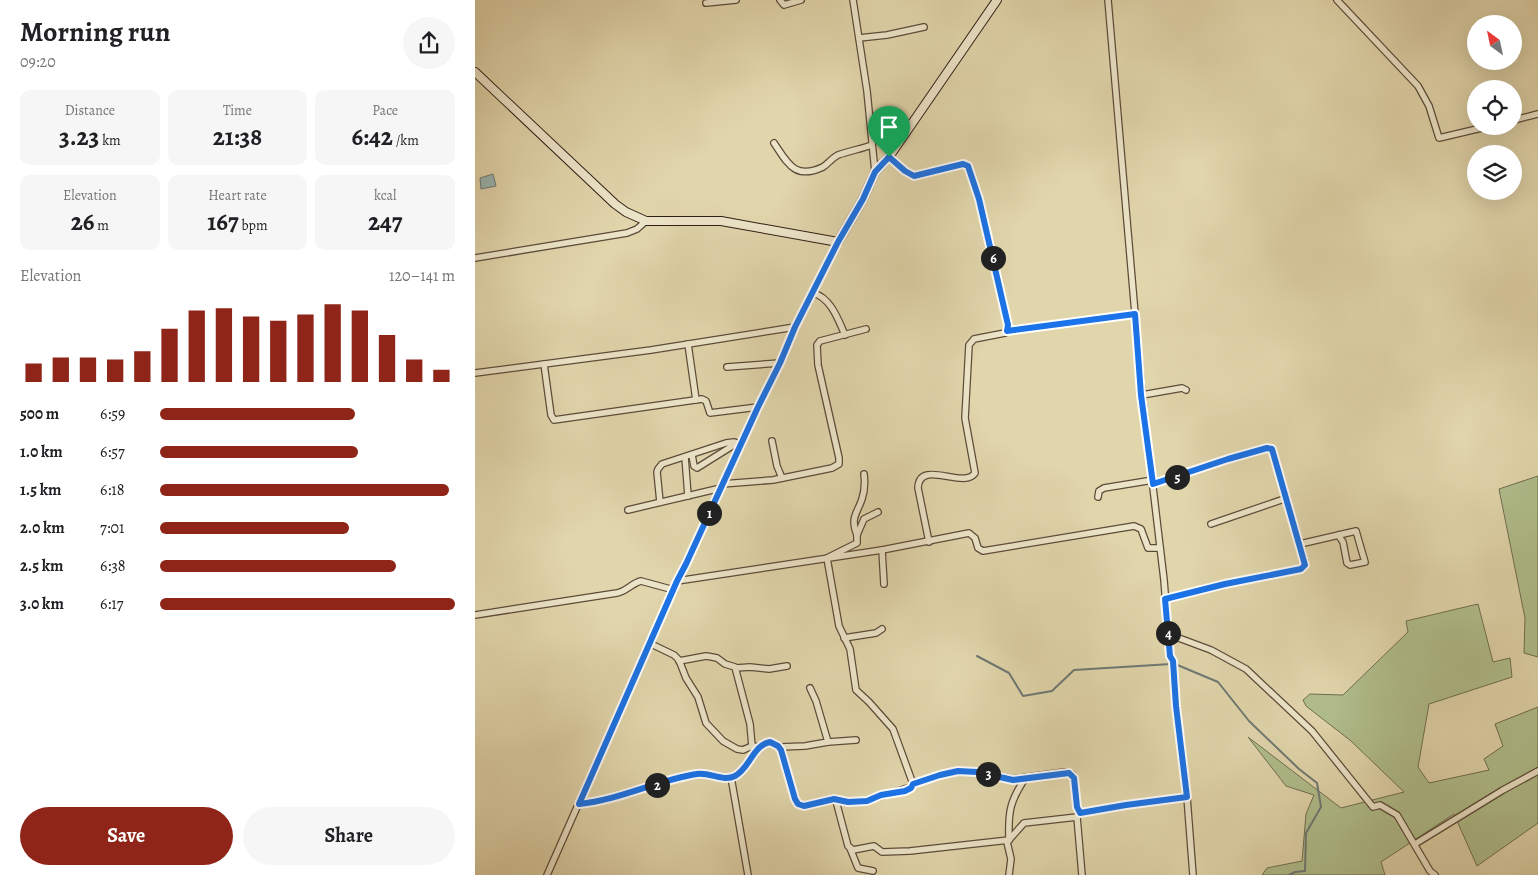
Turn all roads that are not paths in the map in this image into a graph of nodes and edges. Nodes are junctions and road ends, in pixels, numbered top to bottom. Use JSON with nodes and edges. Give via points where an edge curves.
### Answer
{"nodes":[{"id":1,"x":736,"y":0,"type":"edge"},
{"id":2,"x":780,"y":0,"type":"edge"},
{"id":3,"x":801,"y":0,"type":"edge"},
{"id":4,"x":853,"y":0,"type":"edge"},
{"id":5,"x":997,"y":0,"type":"edge"},
{"id":6,"x":1108,"y":0,"type":"edge"},
{"id":7,"x":1337,"y":0,"type":"edge"},
{"id":8,"x":705,"y":3,"type":"dead end"},
{"id":9,"x":923,"y":27,"type":"dead end"},
{"id":10,"x":859,"y":38,"type":"junction"},
{"id":11,"x":475,"y":72,"type":"edge"},
{"id":12,"x":1538,"y":114,"type":"edge"},
{"id":13,"x":1522,"y":118,"type":"edge"},
{"id":14,"x":1467,"y":131,"type":"edge"},
{"id":15,"x":774,"y":143,"type":"dead end"},
{"id":16,"x":872,"y":145,"type":"junction"},
{"id":17,"x":889,"y":157,"type":"junction"},
{"id":18,"x":875,"y":172,"type":"junction"},
{"id":19,"x":646,"y":221,"type":"junction"},
{"id":20,"x":838,"y":242,"type":"junction"},
{"id":21,"x":475,"y":258,"type":"edge"},
{"id":22,"x":813,"y":293,"type":"junction"},
{"id":23,"x":1135,"y":314,"type":"junction"},
{"id":24,"x":795,"y":327,"type":"junction"},
{"id":25,"x":866,"y":329,"type":"dead end"},
{"id":26,"x":1007,"y":331,"type":"junction"},
{"id":27,"x":845,"y":335,"type":"junction"},
{"id":28,"x":688,"y":344,"type":"junction"},
{"id":29,"x":780,"y":363,"type":"junction"},
{"id":30,"x":544,"y":364,"type":"junction"},
{"id":31,"x":727,"y":367,"type":"dead end"},
{"id":32,"x":475,"y":373,"type":"edge"},
{"id":33,"x":1186,"y":390,"type":"dead end"},
{"id":34,"x":1141,"y":395,"type":"junction"},
{"id":35,"x":696,"y":400,"type":"junction"},
{"id":36,"x":758,"y":407,"type":"junction"},
{"id":37,"x":772,"y":441,"type":"dead end"},
{"id":38,"x":739,"y":444,"type":"junction"},
{"id":39,"x":692,"y":455,"type":"junction"},
{"id":40,"x":685,"y":457,"type":"junction"},
{"id":41,"x":864,"y":474,"type":"dead end"},
{"id":42,"x":781,"y":478,"type":"junction"},
{"id":43,"x":1153,"y":482,"type":"junction"},
{"id":44,"x":721,"y":486,"type":"junction"},
{"id":45,"x":688,"y":496,"type":"junction"},
{"id":46,"x":1098,"y":497,"type":"dead end"},
{"id":47,"x":1287,"y":498,"type":"junction"},
{"id":48,"x":660,"y":502,"type":"junction"},
{"id":49,"x":628,"y":510,"type":"dead end"},
{"id":50,"x":878,"y":512,"type":"dead end"},
{"id":51,"x":1211,"y":524,"type":"dead end"},
{"id":52,"x":857,"y":535,"type":"junction"},
{"id":53,"x":1338,"y":535,"type":"junction"},
{"id":54,"x":929,"y":542,"type":"junction"},
{"id":55,"x":1300,"y":544,"type":"junction"},
{"id":56,"x":1160,"y":548,"type":"junction"},
{"id":57,"x":882,"y":550,"type":"junction"},
{"id":58,"x":827,"y":558,"type":"junction"},
{"id":59,"x":677,"y":581,"type":"junction"},
{"id":60,"x":884,"y":584,"type":"dead end"},
{"id":61,"x":674,"y":590,"type":"junction"},
{"id":62,"x":1165,"y":599,"type":"junction"},
{"id":63,"x":475,"y":615,"type":"edge"},
{"id":64,"x":882,"y":629,"type":"dead end"},
{"id":65,"x":1169,"y":634,"type":"junction"},
{"id":66,"x":844,"y":638,"type":"junction"},
{"id":67,"x":649,"y":643,"type":"junction"},
{"id":68,"x":679,"y":661,"type":"junction"},
{"id":69,"x":787,"y":666,"type":"dead end"},
{"id":70,"x":736,"y":668,"type":"junction"},
{"id":71,"x":810,"y":688,"type":"dead end"},
{"id":72,"x":856,"y":740,"type":"dead end"},
{"id":73,"x":828,"y":742,"type":"junction"},
{"id":74,"x":756,"y":747,"type":"junction"},
{"id":75,"x":780,"y":747,"type":"junction"},
{"id":76,"x":1538,"y":771,"type":"edge"},
{"id":77,"x":731,"y":777,"type":"junction"},
{"id":78,"x":1026,"y":777,"type":"junction"},
{"id":79,"x":913,"y":784,"type":"junction"},
{"id":80,"x":1187,"y":797,"type":"junction"},
{"id":81,"x":836,"y":801,"type":"junction"},
{"id":82,"x":579,"y":804,"type":"junction"},
{"id":83,"x":1079,"y":815,"type":"junction"},
{"id":84,"x":1008,"y":841,"type":"junction"},
{"id":85,"x":1415,"y":844,"type":"junction"},
{"id":86,"x":850,"y":848,"type":"junction"},
{"id":87,"x":873,"y":871,"type":"dead end"},
{"id":88,"x":547,"y":875,"type":"edge"},
{"id":89,"x":748,"y":875,"type":"edge"},
{"id":90,"x":1009,"y":875,"type":"edge"},
{"id":91,"x":1082,"y":875,"type":"edge"},
{"id":92,"x":1193,"y":875,"type":"edge"},
{"id":93,"x":1435,"y":875,"type":"edge"}],
"edges":[{"from":1,"to":8,"type":"street"},
{"from":2,"to":3,"type":"street","via":[[784,5]]},
{"from":4,"to":10,"type":"street"},
{"from":5,"to":17,"type":"street"},
{"from":6,"to":23,"type":"street"},
{"from":7,"to":14,"type":"street","via":[[1418,86],[1429,106],[1439,138]]},
{"from":9,"to":10,"type":"street"},
{"from":10,"to":16,"type":"street"},
{"from":11,"to":19,"type":"street","via":[[615,204]]},
{"from":12,"to":13,"type":"street"},
{"from":15,"to":16,"type":"street","via":[[789,165],[803,172],[825,166],[839,155]]},
{"from":16,"to":18,"type":"street"},
{"from":17,"to":18,"type":"street"},
{"from":17,"to":26,"type":"street","via":[[914,176],[963,164],[968,166],[998,277]]},
{"from":18,"to":20,"type":"street"},
{"from":19,"to":20,"type":"street","via":[[721,221]]},
{"from":19,"to":21,"type":"street","via":[[627,233]]},
{"from":20,"to":22,"type":"street"},
{"from":22,"to":24,"type":"street"},
{"from":22,"to":27,"type":"street","via":[[832,308]]},
{"from":23,"to":26,"type":"street"},
{"from":23,"to":34,"type":"street"},
{"from":24,"to":28,"type":"street"},
{"from":24,"to":29,"type":"street"},
{"from":25,"to":27,"type":"street"},
{"from":26,"to":54,"type":"street","via":[[974,338],[969,345],[965,418],[975,473],[966,479],[932,475],[920,479],[918,488]]},
{"from":27,"to":42,"type":"street","via":[[821,342],[816,348],[839,464]]},
{"from":28,"to":30,"type":"street"},
{"from":28,"to":35,"type":"street"},
{"from":29,"to":31,"type":"street"},
{"from":29,"to":36,"type":"street"},
{"from":30,"to":32,"type":"street"},
{"from":30,"to":35,"type":"street","via":[[554,420]]},
{"from":33,"to":34,"type":"street"},
{"from":34,"to":43,"type":"street"},
{"from":35,"to":36,"type":"street","via":[[704,399],[710,413]]},
{"from":36,"to":38,"type":"street"},
{"from":37,"to":42,"type":"street"},
{"from":38,"to":39,"type":"street","via":[[727,443]]},
{"from":38,"to":39,"type":"street","via":[[697,468]]},
{"from":38,"to":44,"type":"street"},
{"from":39,"to":40,"type":"street"},
{"from":40,"to":45,"type":"street"},
{"from":40,"to":48,"type":"street","via":[[662,464],[658,469]]},
{"from":41,"to":52,"type":"street","via":[[863,495],[854,518]]},
{"from":42,"to":44,"type":"street"},
{"from":43,"to":46,"type":"street","via":[[1104,488]]},
{"from":43,"to":47,"type":"street","via":[[1269,448],[1274,451]]},
{"from":43,"to":56,"type":"street"},
{"from":44,"to":45,"type":"street"},
{"from":44,"to":59,"type":"street"},
{"from":45,"to":48,"type":"street"},
{"from":47,"to":51,"type":"street"},
{"from":47,"to":55,"type":"street"},
{"from":48,"to":49,"type":"street"},
{"from":50,"to":52,"type":"street","via":[[864,519]]},
{"from":52,"to":58,"type":"street","via":[[857,543]]},
{"from":53,"to":53,"type":"street","via":[[1343,542],[1347,563],[1365,562],[1356,531]]},
{"from":53,"to":55,"type":"street"},
{"from":54,"to":56,"type":"street","via":[[969,533],[983,551],[1134,526],[1141,530],[1148,548]]},
{"from":54,"to":57,"type":"street"},
{"from":55,"to":62,"type":"street","via":[[1305,562],[1301,569]]},
{"from":56,"to":62,"type":"street"},
{"from":57,"to":58,"type":"street"},
{"from":57,"to":60,"type":"street"},
{"from":58,"to":59,"type":"street"},
{"from":58,"to":66,"type":"street"},
{"from":59,"to":61,"type":"street"},
{"from":61,"to":63,"type":"street","via":[[641,581],[617,593]]},
{"from":61,"to":67,"type":"street"},
{"from":62,"to":65,"type":"street"},
{"from":64,"to":66,"type":"street","via":[[876,633]]},
{"from":65,"to":80,"type":"street"},
{"from":65,"to":85,"type":"street","via":[[1211,650],[1246,669],[1312,730],[1373,807],[1380,805],[1397,814]]},
{"from":66,"to":79,"type":"street","via":[[856,690],[893,729]]},
{"from":67,"to":68,"type":"street","via":[[674,655]]},
{"from":67,"to":82,"type":"street"},
{"from":68,"to":70,"type":"street","via":[[706,656]]},
{"from":68,"to":74,"type":"street","via":[[709,728],[732,748]]},
{"from":69,"to":70,"type":"street","via":[[766,670]]},
{"from":70,"to":74,"type":"street"},
{"from":71,"to":73,"type":"street"},
{"from":72,"to":73,"type":"street"},
{"from":73,"to":75,"type":"street"},
{"from":74,"to":75,"type":"street","via":[[770,742]]},
{"from":74,"to":77,"type":"street","via":[[744,768]]},
{"from":75,"to":81,"type":"street","via":[[798,804],[809,806]]},
{"from":76,"to":85,"type":"street"},
{"from":77,"to":82,"type":"street","via":[[697,774],[607,800]]},
{"from":77,"to":89,"type":"street"},
{"from":78,"to":79,"type":"street","via":[[1013,780],[958,771]]},
{"from":78,"to":83,"type":"street","via":[[1072,774]]},
{"from":78,"to":84,"type":"street","via":[[1010,808]]},
{"from":79,"to":81,"type":"street","via":[[908,789],[867,801]]},
{"from":80,"to":83,"type":"street"},
{"from":80,"to":92,"type":"street"},
{"from":81,"to":86,"type":"street"},
{"from":82,"to":88,"type":"street"},
{"from":83,"to":84,"type":"street","via":[[1024,823]]},
{"from":83,"to":91,"type":"street"},
{"from":84,"to":86,"type":"street","via":[[910,851],[882,852],[876,846]]},
{"from":84,"to":90,"type":"street"},
{"from":85,"to":93,"type":"street"},
{"from":86,"to":87,"type":"street","via":[[858,868]]}]}
